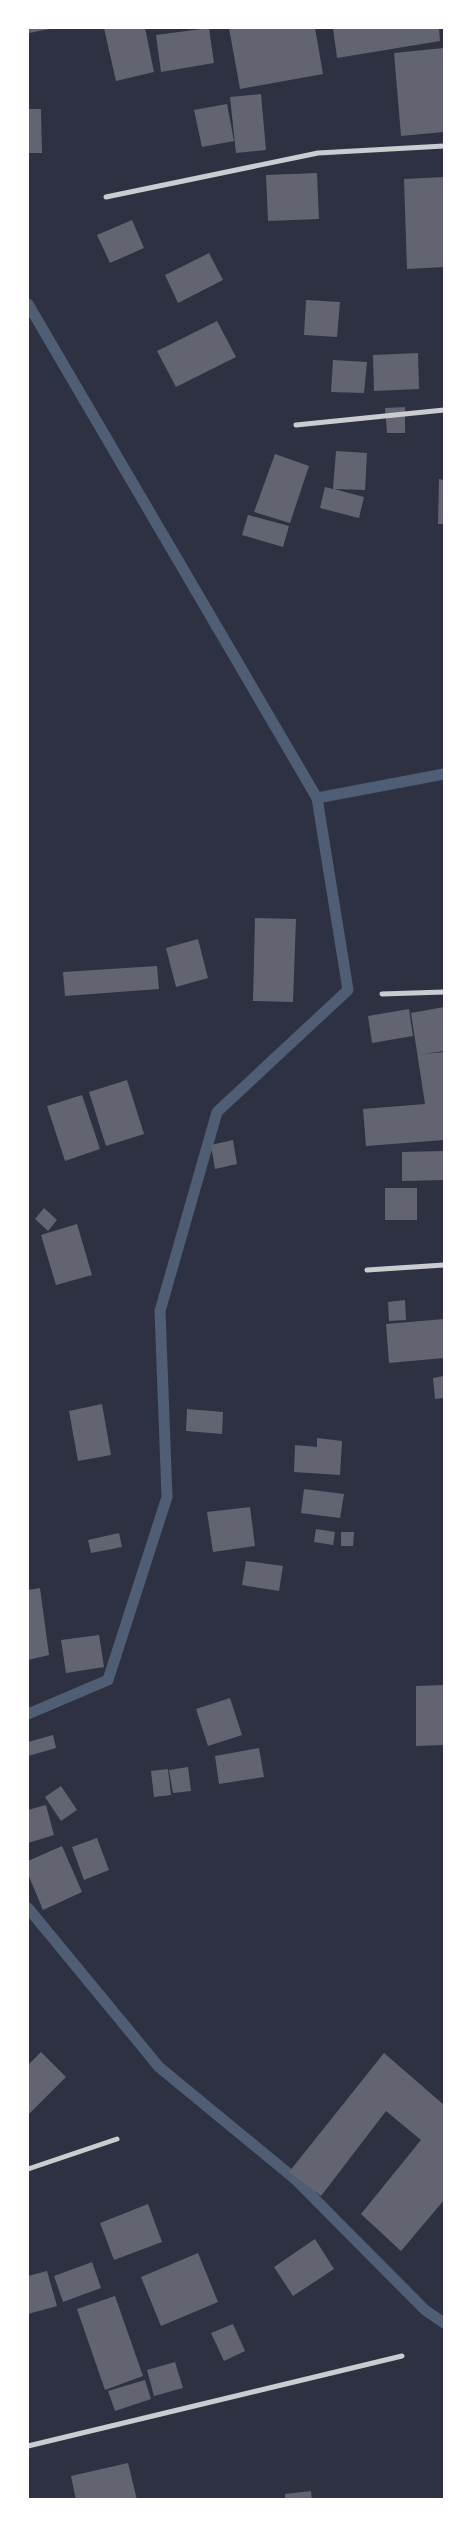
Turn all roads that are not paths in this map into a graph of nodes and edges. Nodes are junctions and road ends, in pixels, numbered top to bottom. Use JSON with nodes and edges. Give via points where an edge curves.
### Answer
{"nodes":[{"id":1,"x":444,"y":146,"type":"edge"},
{"id":2,"x":106,"y":197,"type":"dead end"},
{"id":3,"x":444,"y":410,"type":"edge"},
{"id":4,"x":296,"y":425,"type":"dead end"},
{"id":5,"x":444,"y":992,"type":"edge"},
{"id":6,"x":382,"y":994,"type":"dead end"},
{"id":7,"x":444,"y":1265,"type":"edge"},
{"id":8,"x":367,"y":1270,"type":"dead end"},
{"id":9,"x":117,"y":2139,"type":"dead end"},
{"id":10,"x":28,"y":2169,"type":"edge"},
{"id":11,"x":402,"y":2356,"type":"dead end"},
{"id":12,"x":28,"y":2446,"type":"edge"}],
"edges":[{"from":1,"to":2,"type":"street","via":[[318,153]]},
{"from":3,"to":4,"type":"street"},
{"from":5,"to":6,"type":"street"},
{"from":7,"to":8,"type":"street"},
{"from":9,"to":10,"type":"street"},
{"from":11,"to":12,"type":"street"}]}
